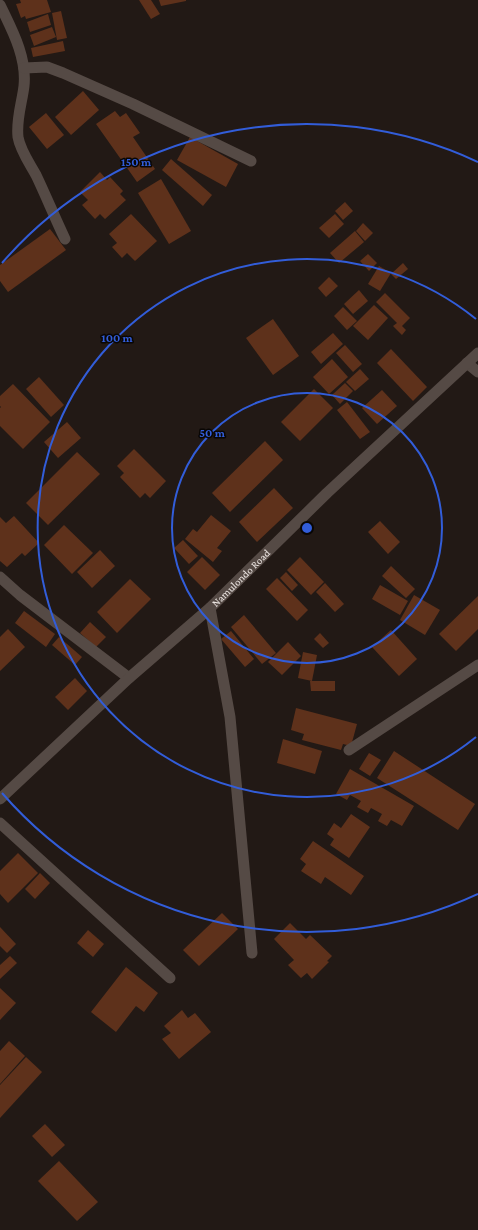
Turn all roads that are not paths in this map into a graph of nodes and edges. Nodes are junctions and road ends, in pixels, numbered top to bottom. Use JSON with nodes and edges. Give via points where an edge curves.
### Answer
{"nodes":[{"id":1,"x":0,"y":5,"type":"edge"},
{"id":2,"x":24,"y":68,"type":"junction"},
{"id":3,"x":252,"y":160,"type":"dead end"},
{"id":4,"x":65,"y":239,"type":"dead end"},
{"id":5,"x":478,"y":353,"type":"edge"},
{"id":6,"x":467,"y":363,"type":"junction"},
{"id":7,"x":478,"y":372,"type":"edge"},
{"id":8,"x":0,"y":577,"type":"edge"},
{"id":9,"x":210,"y":608,"type":"junction"},
{"id":10,"x":478,"y":665,"type":"edge"},
{"id":11,"x":129,"y":678,"type":"junction"},
{"id":12,"x":349,"y":750,"type":"dead end"},
{"id":13,"x":0,"y":799,"type":"edge"},
{"id":14,"x":0,"y":823,"type":"edge"},
{"id":15,"x":252,"y":953,"type":"dead end"},
{"id":16,"x":170,"y":978,"type":"dead end"}],
"edges":[{"from":1,"to":2,"type":"street","via":[[13,33]]},
{"from":2,"to":3,"type":"street","via":[[47,68],[63,73]]},
{"from":2,"to":4,"type":"street","via":[[24,85],[18,113],[18,138]]},
{"from":5,"to":6,"type":"street","name":"Namulondo Road"},
{"from":6,"to":7,"type":"street"},
{"from":6,"to":9,"type":"street","name":"Namulondo Road"},
{"from":8,"to":11,"type":"street"},
{"from":9,"to":11,"type":"street","name":"Namulondo Road"},
{"from":9,"to":15,"type":"street","via":[[230,717]]},
{"from":10,"to":12,"type":"street"},
{"from":11,"to":13,"type":"street","name":"Namulondo Road"},
{"from":14,"to":16,"type":"street"}]}
